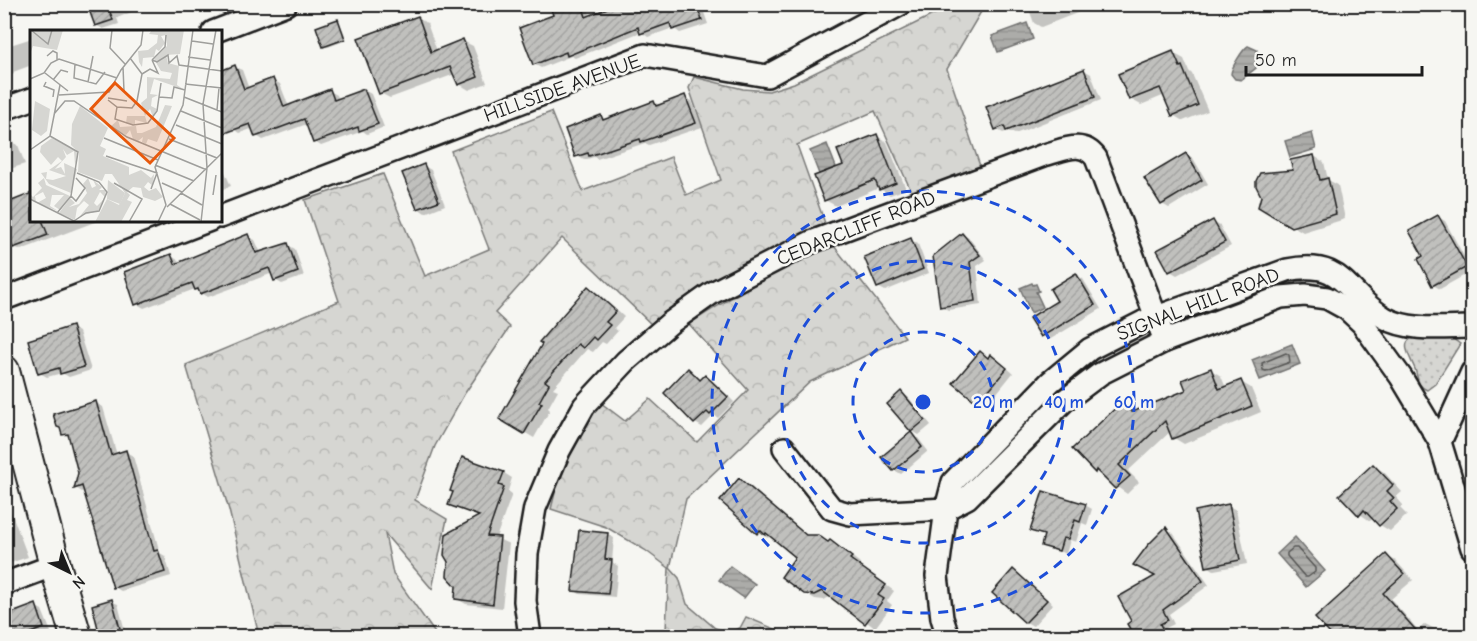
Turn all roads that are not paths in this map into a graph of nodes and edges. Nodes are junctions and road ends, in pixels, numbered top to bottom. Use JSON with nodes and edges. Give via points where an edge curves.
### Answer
{"nodes":[{"id":1,"x":286,"y":4,"type":"edge"},
{"id":2,"x":901,"y":4,"type":"edge"},
{"id":3,"x":218,"y":30,"type":"edge"},
{"id":4,"x":30,"y":100,"type":"edge"},
{"id":5,"x":4,"y":109,"type":"edge"},
{"id":6,"x":222,"y":216,"type":"edge"},
{"id":7,"x":205,"y":222,"type":"edge"},
{"id":8,"x":4,"y":299,"type":"edge"},
{"id":9,"x":1156,"y":317,"type":"junction"},
{"id":10,"x":1369,"y":317,"type":"junction"},
{"id":11,"x":1473,"y":327,"type":"edge"},
{"id":12,"x":1165,"y":341,"type":"junction"},
{"id":13,"x":4,"y":371,"type":"edge"},
{"id":14,"x":1063,"y":371,"type":"junction"},
{"id":15,"x":1473,"y":372,"type":"edge"},
{"id":16,"x":1078,"y":389,"type":"junction"},
{"id":17,"x":1440,"y":442,"type":"junction"},
{"id":18,"x":784,"y":448,"type":"dead end"},
{"id":19,"x":946,"y":509,"type":"junction"},
{"id":20,"x":1473,"y":548,"type":"edge"},
{"id":21,"x":55,"y":565,"type":"junction"},
{"id":22,"x":4,"y":584,"type":"edge"},
{"id":23,"x":76,"y":636,"type":"edge"},
{"id":24,"x":530,"y":636,"type":"edge"},
{"id":25,"x":948,"y":636,"type":"edge"}],
"edges":[{"from":1,"to":3,"type":"street"},
{"from":2,"to":6,"type":"street","name":"HILLSIDE AVENUE","via":[[767,75],[645,55]]},
{"from":4,"to":5,"type":"street"},
{"from":7,"to":8,"type":"street"},
{"from":9,"to":10,"type":"street","name":"SIGNAL HILL ROAD","via":[[1301,267],[1333,273],[1349,285]]},
{"from":9,"to":12,"type":"street"},
{"from":9,"to":14,"type":"street","name":"SIGNAL HILL ROAD","via":[[1110,337]]},
{"from":9,"to":24,"type":"street","name":"CEDARCLIFF ROAD","via":[[1096,158],[1089,148],[1080,146],[1044,155],[812,242],[712,293],[670,323],[626,361],[584,406],[559,451],[535,508],[527,554],[525,601]]},
{"from":10,"to":11,"type":"street","name":"SIGNAL HILL ROAD","via":[[1407,326]]},
{"from":10,"to":12,"type":"street","name":"SIGNAL HILL ROAD","via":[[1327,298],[1305,294],[1275,300]]},
{"from":10,"to":17,"type":"street"},
{"from":12,"to":16,"type":"street","name":"SIGNAL HILL ROAD"},
{"from":13,"to":21,"type":"main road"},
{"from":14,"to":16,"type":"street"},
{"from":14,"to":19,"type":"street","name":"SIGNAL HILL ROAD","via":[[953,482]]},
{"from":15,"to":17,"type":"street"},
{"from":16,"to":19,"type":"street","name":"SIGNAL HILL ROAD","via":[[967,498]]},
{"from":17,"to":20,"type":"street"},
{"from":18,"to":19,"type":"street","name":"SIGNAL HILL ROAD","via":[[832,509],[850,514]]},
{"from":19,"to":25,"type":"street","name":"SIGNAL HILL ROAD","via":[[937,576]]},
{"from":21,"to":22,"type":"street"},
{"from":21,"to":23,"type":"main road"}]}
